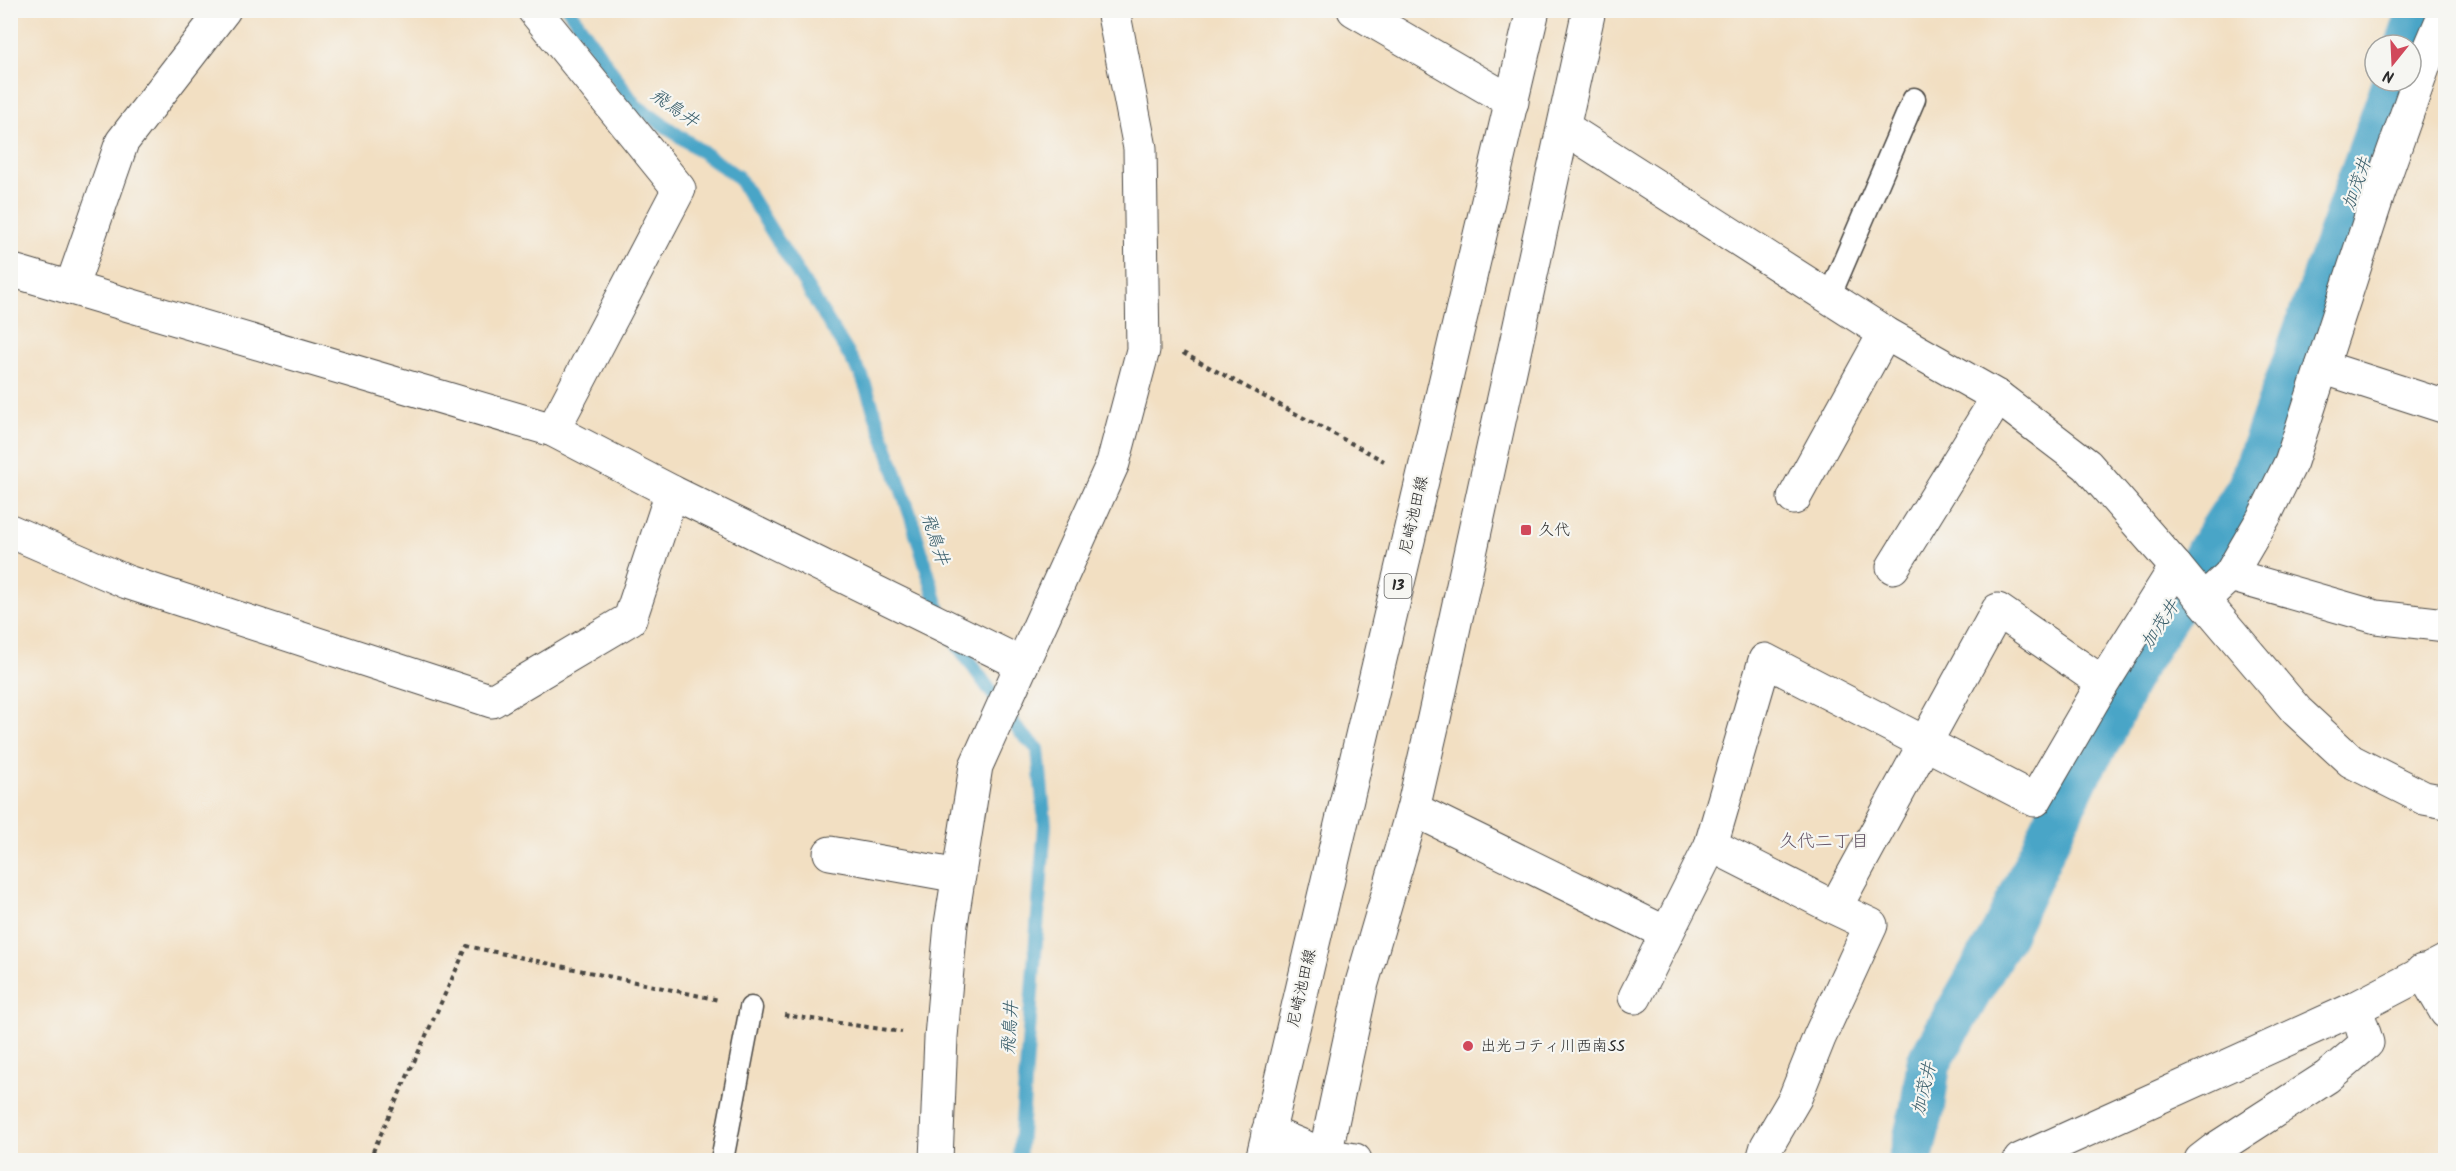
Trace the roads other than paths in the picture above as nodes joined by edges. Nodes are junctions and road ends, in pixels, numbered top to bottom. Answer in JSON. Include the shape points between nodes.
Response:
{"nodes":[{"id":1,"x":224,"y":10,"type":"edge"},
{"id":2,"x":534,"y":10,"type":"edge"},
{"id":3,"x":1113,"y":10,"type":"edge"},
{"id":4,"x":1354,"y":10,"type":"edge"},
{"id":5,"x":1533,"y":10,"type":"edge"},
{"id":6,"x":1589,"y":10,"type":"edge"},
{"id":7,"x":2445,"y":11,"type":"edge"},
{"id":8,"x":1914,"y":99,"type":"dead end"},
{"id":9,"x":1512,"y":102,"type":"junction"},
{"id":10,"x":1565,"y":128,"type":"junction"},
{"id":11,"x":10,"y":270,"type":"edge"},
{"id":12,"x":71,"y":288,"type":"junction"},
{"id":13,"x":1829,"y":297,"type":"junction"},
{"id":14,"x":1885,"y":333,"type":"junction"},
{"id":15,"x":2322,"y":368,"type":"junction"},
{"id":16,"x":1998,"y":397,"type":"junction"},
{"id":17,"x":2445,"y":408,"type":"edge"},
{"id":18,"x":553,"y":430,"type":"junction"},
{"id":19,"x":672,"y":492,"type":"junction"},
{"id":20,"x":1794,"y":498,"type":"dead end"},
{"id":21,"x":10,"y":531,"type":"edge"},
{"id":22,"x":1893,"y":567,"type":"dead end"},
{"id":23,"x":2176,"y":567,"type":"junction"},
{"id":24,"x":2230,"y":575,"type":"junction"},
{"id":25,"x":2203,"y":600,"type":"junction"},
{"id":26,"x":2445,"y":625,"type":"edge"},
{"id":27,"x":1022,"y":664,"type":"junction"},
{"id":28,"x":2103,"y":683,"type":"junction"},
{"id":29,"x":1925,"y":743,"type":"junction"},
{"id":30,"x":2445,"y":802,"type":"edge"},
{"id":31,"x":1413,"y":809,"type":"junction"},
{"id":32,"x":1711,"y":845,"type":"junction"},
{"id":33,"x":830,"y":853,"type":"dead end"},
{"id":34,"x":959,"y":876,"type":"junction"},
{"id":35,"x":1835,"y":908,"type":"junction"},
{"id":36,"x":1666,"y":933,"type":"junction"},
{"id":37,"x":2434,"y":966,"type":"edge"},
{"id":38,"x":1635,"y":997,"type":"dead end"},
{"id":39,"x":751,"y":1008,"type":"road end"},
{"id":40,"x":2356,"y":1008,"type":"junction"},
{"id":41,"x":2445,"y":1012,"type":"edge"},
{"id":42,"x":1265,"y":1146,"type":"edge"},
{"id":43,"x":1334,"y":1159,"type":"edge"},
{"id":44,"x":722,"y":1161,"type":"edge"},
{"id":45,"x":936,"y":1161,"type":"edge"},
{"id":46,"x":1763,"y":1161,"type":"edge"},
{"id":47,"x":2020,"y":1161,"type":"edge"},
{"id":48,"x":2201,"y":1161,"type":"edge"}],
"edges":[{"from":1,"to":12,"type":"street","via":[[122,142]]},
{"from":2,"to":18,"type":"street","via":[[679,189]]},
{"from":3,"to":27,"type":"street","via":[[1140,148],[1143,350],[1113,463]]},
{"from":4,"to":9,"type":"street"},
{"from":5,"to":9,"type":"street","name":"尼崎池田線","number":"13"},
{"from":6,"to":10,"type":"street"},
{"from":7,"to":15,"type":"street","via":[[2377,198]]},
{"from":8,"to":13,"type":"lane"},
{"from":9,"to":42,"type":"street","name":"尼崎池田線","number":"13"},
{"from":10,"to":13,"type":"street"},
{"from":10,"to":31,"type":"street"},
{"from":11,"to":12,"type":"street"},
{"from":12,"to":18,"type":"street"},
{"from":13,"to":14,"type":"street"},
{"from":14,"to":16,"type":"street"},
{"from":14,"to":20,"type":"street"},
{"from":15,"to":17,"type":"street"},
{"from":15,"to":24,"type":"street","via":[[2291,462]]},
{"from":16,"to":22,"type":"street"},
{"from":16,"to":23,"type":"street","via":[[2087,465]]},
{"from":18,"to":19,"type":"street"},
{"from":19,"to":21,"type":"street","via":[[630,619],[492,701],[127,582]]},
{"from":19,"to":27,"type":"street"},
{"from":23,"to":25,"type":"street"},
{"from":23,"to":28,"type":"street"},
{"from":24,"to":25,"type":"street"},
{"from":24,"to":26,"type":"street","via":[[2376,617]]},
{"from":25,"to":30,"type":"street","via":[[2297,711],[2351,761],[2424,798]]},
{"from":27,"to":34,"type":"street","via":[[976,766]]},
{"from":28,"to":29,"type":"street","via":[[2035,800]]},
{"from":28,"to":29,"type":"street","via":[[1998,610]]},
{"from":29,"to":32,"type":"street","via":[[1765,660]]},
{"from":29,"to":35,"type":"street"},
{"from":31,"to":36,"type":"street"},
{"from":31,"to":43,"type":"street","via":[[1362,983]]},
{"from":32,"to":35,"type":"street"},
{"from":32,"to":36,"type":"street"},
{"from":33,"to":34,"type":"street"},
{"from":34,"to":45,"type":"street","via":[[941,1036]]},
{"from":35,"to":46,"type":"street","via":[[1871,926]]},
{"from":36,"to":38,"type":"street"},
{"from":37,"to":40,"type":"street"},
{"from":37,"to":41,"type":"street"},
{"from":39,"to":44,"type":"lane"},
{"from":40,"to":47,"type":"street"},
{"from":40,"to":48,"type":"street","via":[[2367,1043],[2327,1077]]},
{"from":42,"to":43,"type":"street"}]}
